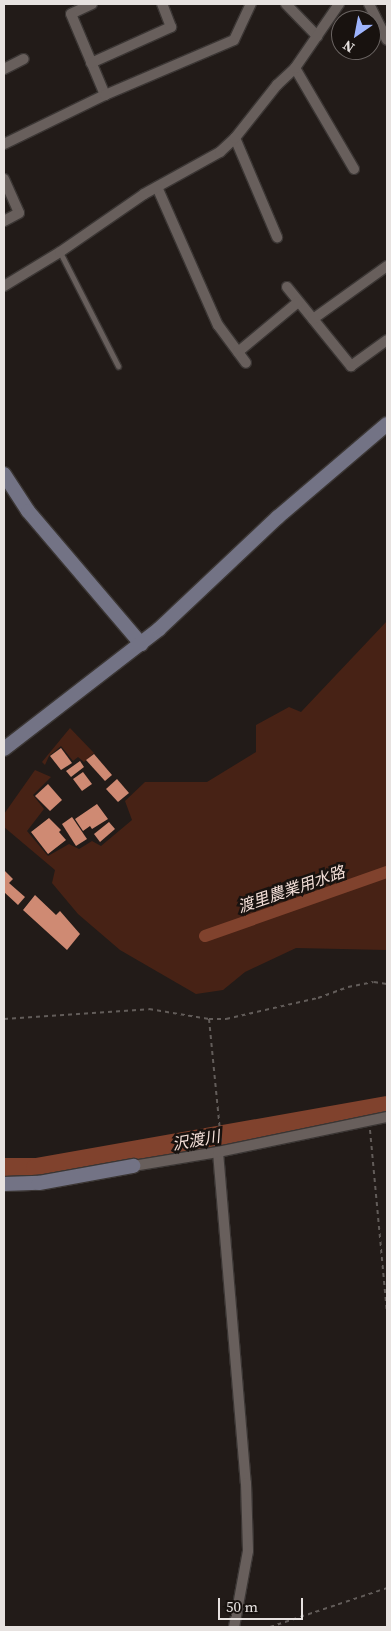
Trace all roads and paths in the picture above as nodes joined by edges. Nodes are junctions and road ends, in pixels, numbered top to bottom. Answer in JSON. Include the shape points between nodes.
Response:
{"nodes":[{"id":1,"x":92,"y":4,"type":"edge"},
{"id":2,"x":162,"y":4,"type":"edge"},
{"id":3,"x":251,"y":4,"type":"edge"},
{"id":4,"x":286,"y":4,"type":"edge"},
{"id":5,"x":339,"y":4,"type":"edge"},
{"id":6,"x":369,"y":4,"type":"edge"},
{"id":7,"x":317,"y":36,"type":"junction"},
{"id":8,"x":387,"y":40,"type":"edge"},
{"id":9,"x":24,"y":59,"type":"dead end"},
{"id":10,"x":91,"y":64,"type":"junction"},
{"id":11,"x":295,"y":68,"type":"junction"},
{"id":12,"x":4,"y":69,"type":"edge"},
{"id":13,"x":105,"y":95,"type":"junction"},
{"id":14,"x":235,"y":138,"type":"junction"},
{"id":15,"x":4,"y":144,"type":"edge"},
{"id":16,"x":354,"y":169,"type":"dead end"},
{"id":17,"x":4,"y":179,"type":"edge"},
{"id":18,"x":156,"y":187,"type":"junction"},
{"id":19,"x":4,"y":221,"type":"edge"},
{"id":20,"x":277,"y":237,"type":"dead end"},
{"id":21,"x":60,"y":252,"type":"junction"},
{"id":22,"x":387,"y":266,"type":"edge"},
{"id":23,"x":4,"y":286,"type":"edge"},
{"id":24,"x":286,"y":287,"type":"dead end"},
{"id":25,"x":298,"y":302,"type":"junction"},
{"id":26,"x":313,"y":319,"type":"junction"},
{"id":27,"x":387,"y":340,"type":"edge"},
{"id":28,"x":238,"y":352,"type":"junction"},
{"id":29,"x":246,"y":362,"type":"dead end"},
{"id":30,"x":118,"y":366,"type":"dead end"},
{"id":31,"x":387,"y":424,"type":"edge"},
{"id":32,"x":4,"y":474,"type":"edge"},
{"id":33,"x":141,"y":644,"type":"junction"},
{"id":34,"x":4,"y":749,"type":"edge"},
{"id":35,"x":387,"y":984,"type":"edge"},
{"id":36,"x":210,"y":1019,"type":"junction"},
{"id":37,"x":4,"y":1020,"type":"edge"},
{"id":38,"x":387,"y":1117,"type":"edge"},
{"id":39,"x":369,"y":1120,"type":"junction"},
{"id":40,"x":221,"y":1139,"type":"dead end"},
{"id":41,"x":218,"y":1152,"type":"junction"},
{"id":42,"x":133,"y":1166,"type":"joint"},
{"id":43,"x":4,"y":1184,"type":"edge"},
{"id":44,"x":387,"y":1313,"type":"edge"},
{"id":45,"x":387,"y":1588,"type":"edge"},
{"id":46,"x":234,"y":1627,"type":"edge"},
{"id":47,"x":270,"y":1627,"type":"edge"}],
"edges":[{"from":1,"to":10,"type":"street","via":[[71,14]]},
{"from":2,"to":10,"type":"street","via":[[171,27]]},
{"from":3,"to":13,"type":"street","via":[[234,40]]},
{"from":4,"to":7,"type":"street"},
{"from":5,"to":7,"type":"street"},
{"from":6,"to":8,"type":"street"},
{"from":7,"to":11,"type":"street"},
{"from":9,"to":12,"type":"street"},
{"from":10,"to":13,"type":"street"},
{"from":11,"to":14,"type":"street","via":[[277,85]]},
{"from":11,"to":16,"type":"street"},
{"from":13,"to":15,"type":"street"},
{"from":14,"to":18,"type":"street","via":[[220,152]]},
{"from":14,"to":20,"type":"street"},
{"from":17,"to":19,"type":"street","via":[[19,213]]},
{"from":18,"to":21,"type":"street"},
{"from":18,"to":28,"type":"street","via":[[218,325]]},
{"from":21,"to":23,"type":"street"},
{"from":21,"to":30,"type":"lane"},
{"from":22,"to":26,"type":"street"},
{"from":24,"to":25,"type":"street"},
{"from":25,"to":26,"type":"street"},
{"from":25,"to":28,"type":"street"},
{"from":26,"to":27,"type":"street","via":[[351,366]]},
{"from":28,"to":29,"type":"street"},
{"from":31,"to":33,"type":"street","via":[[278,517]]},
{"from":32,"to":33,"type":"street","via":[[28,511]]},
{"from":33,"to":34,"type":"street"},
{"from":35,"to":36,"type":"path","via":[[374,982],[348,987],[271,1010]]},
{"from":36,"to":37,"type":"path","via":[[149,1009]]},
{"from":36,"to":40,"type":"path"},
{"from":38,"to":39,"type":"street"},
{"from":39,"to":41,"type":"street"},
{"from":39,"to":44,"type":"path"},
{"from":41,"to":42,"type":"street"},
{"from":41,"to":46,"type":"street","via":[[246,1482],[248,1551]]},
{"from":42,"to":43,"type":"street","via":[[39,1183]]},
{"from":45,"to":47,"type":"path"}]}
